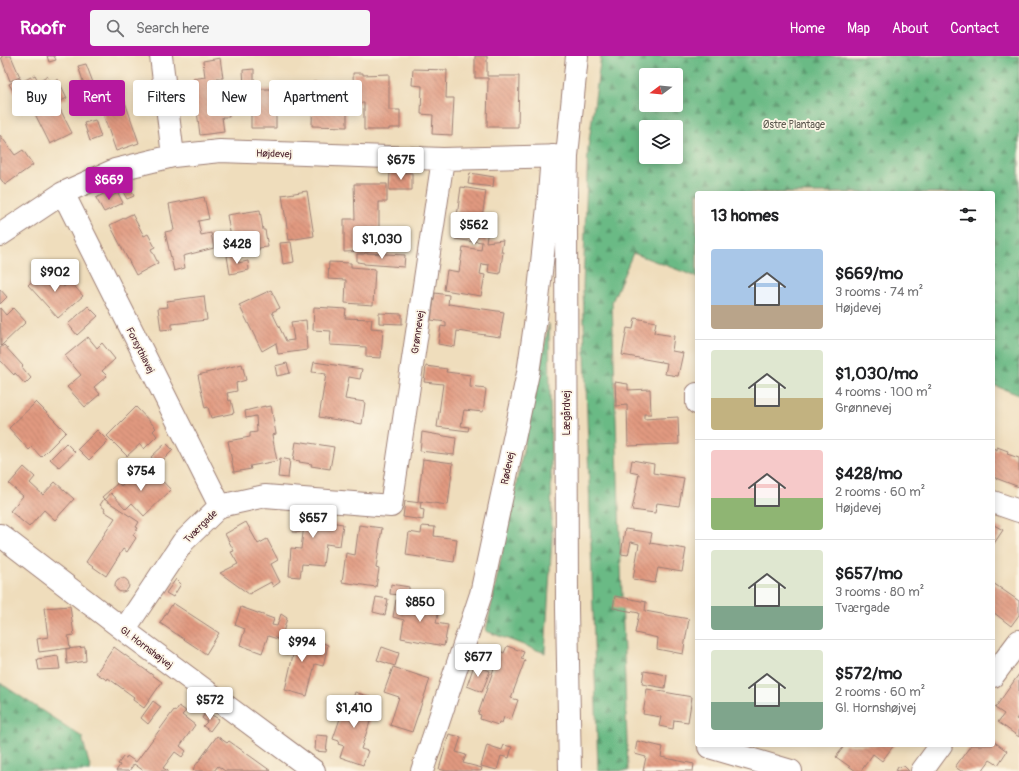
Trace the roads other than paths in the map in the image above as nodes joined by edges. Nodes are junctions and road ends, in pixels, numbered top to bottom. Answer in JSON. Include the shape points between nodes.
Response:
{"nodes":[{"id":1,"x":161,"y":56,"type":"edge"},
{"id":2,"x":577,"y":56,"type":"edge"},
{"id":3,"x":173,"y":156,"type":"junction"},
{"id":4,"x":559,"y":156,"type":"junction"},
{"id":5,"x":443,"y":159,"type":"junction"},
{"id":6,"x":63,"y":193,"type":"junction"},
{"id":7,"x":0,"y":235,"type":"edge"},
{"id":8,"x":995,"y":503,"type":"edge"},
{"id":9,"x":220,"y":506,"type":"junction"},
{"id":10,"x":391,"y":506,"type":"joint"},
{"id":11,"x":1019,"y":511,"type":"edge"},
{"id":12,"x":0,"y":534,"type":"edge"},
{"id":13,"x":124,"y":630,"type":"junction"},
{"id":14,"x":1019,"y":641,"type":"edge"},
{"id":15,"x":995,"y":673,"type":"edge"},
{"id":16,"x":712,"y":747,"type":"edge"},
{"id":17,"x":940,"y":747,"type":"edge"},
{"id":18,"x":314,"y":771,"type":"edge"},
{"id":19,"x":422,"y":771,"type":"edge"},
{"id":20,"x":570,"y":771,"type":"edge"},
{"id":21,"x":791,"y":771,"type":"edge"},
{"id":22,"x":922,"y":771,"type":"edge"}],
"edges":[{"from":1,"to":3,"type":"street"},
{"from":2,"to":4,"type":"street","name":"Lægårdvej"},
{"from":3,"to":5,"type":"street","name":"Højdevej","via":[[220,152]]},
{"from":3,"to":6,"type":"street","name":"Højdevej","via":[[115,170]]},
{"from":4,"to":5,"type":"street","name":"Højdevej"},
{"from":4,"to":19,"type":"street","name":"Rødevej","via":[[548,207],[528,373],[481,594]]},
{"from":4,"to":20,"type":"street","name":"Lægårdvej","via":[[566,204],[566,609]]},
{"from":5,"to":10,"type":"street","name":"Grønnevej"},
{"from":6,"to":7,"type":"street","name":"Højdevej"},
{"from":6,"to":9,"type":"street","name":"Forsythiavej"},
{"from":8,"to":11,"type":"street"},
{"from":9,"to":10,"type":"street","name":"Tværgade","via":[[265,496]]},
{"from":9,"to":13,"type":"street","name":"Tværgade","via":[[184,542]]},
{"from":12,"to":13,"type":"street","name":"Gl. Hornshøjvej"},
{"from":13,"to":18,"type":"street","name":"Gl. Hornshøjvej"},
{"from":14,"to":15,"type":"street"},
{"from":16,"to":21,"type":"street"},
{"from":17,"to":22,"type":"street"}]}
